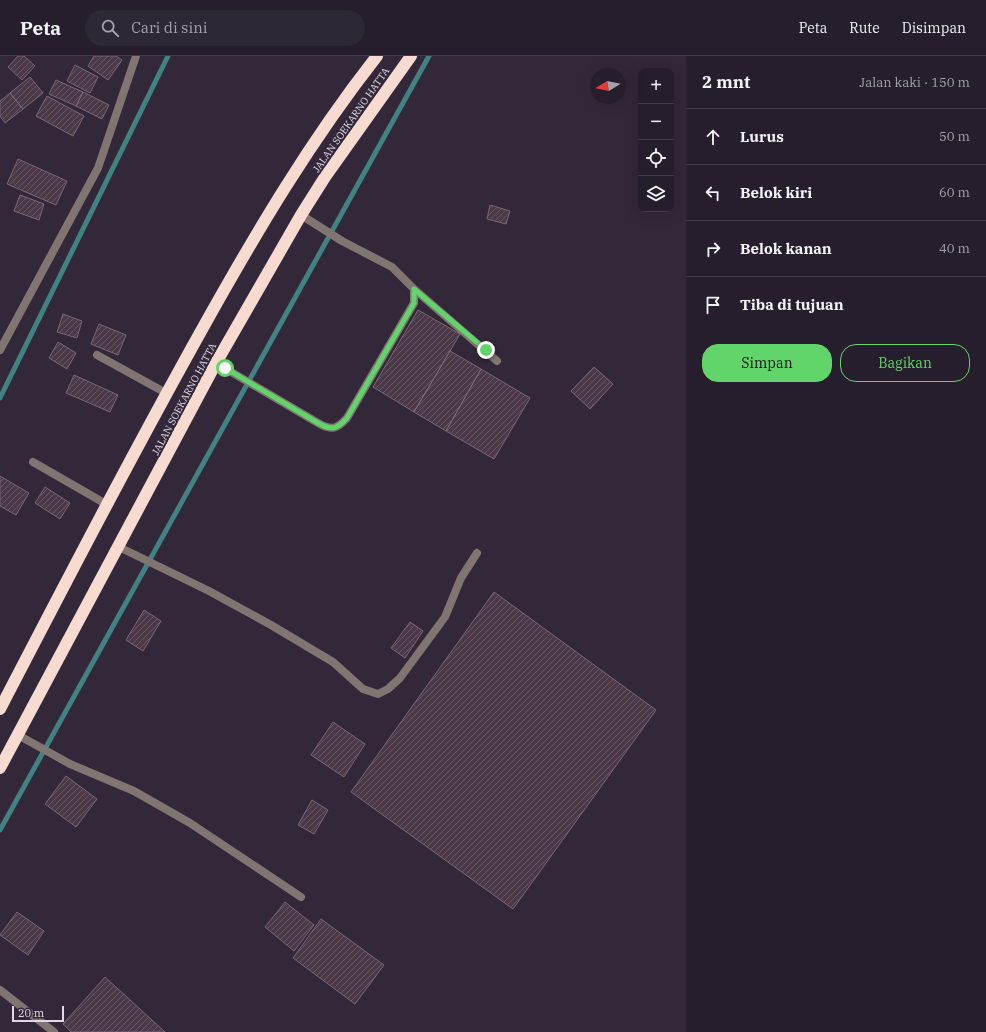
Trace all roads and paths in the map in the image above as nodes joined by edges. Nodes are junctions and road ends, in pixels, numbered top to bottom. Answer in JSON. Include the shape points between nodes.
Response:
{"nodes":[{"id":1,"x":136,"y":56,"type":"edge"},
{"id":2,"x":377,"y":56,"type":"edge"},
{"id":3,"x":411,"y":56,"type":"edge"},
{"id":4,"x":301,"y":215,"type":"junction"},
{"id":5,"x":414,"y":289,"type":"junction"},
{"id":6,"x":0,"y":350,"type":"edge"},
{"id":7,"x":97,"y":355,"type":"dead end"},
{"id":8,"x":497,"y":361,"type":"dead end"},
{"id":9,"x":216,"y":363,"type":"junction"},
{"id":10,"x":166,"y":394,"type":"junction"},
{"id":11,"x":33,"y":462,"type":"dead end"},
{"id":12,"x":106,"y":504,"type":"junction"},
{"id":13,"x":119,"y":547,"type":"junction"},
{"id":14,"x":477,"y":553,"type":"dead end"},
{"id":15,"x":0,"y":709,"type":"edge"},
{"id":16,"x":18,"y":735,"type":"junction"},
{"id":17,"x":0,"y":768,"type":"edge"},
{"id":18,"x":301,"y":897,"type":"dead end"},
{"id":19,"x":0,"y":990,"type":"edge"},
{"id":20,"x":54,"y":1032,"type":"edge"}],
"edges":[{"from":1,"to":6,"type":"street","via":[[98,168]]},
{"from":2,"to":10,"type":"highway","name":"JALAN SOEKARNO HATTA","via":[[311,145],[247,250]]},
{"from":3,"to":4,"type":"highway","name":"JALAN SOEKARNO HATTA"},
{"from":4,"to":5,"type":"street","via":[[342,241],[392,267]]},
{"from":4,"to":9,"type":"highway","name":"JALAN SOEKARNO HATTA"},
{"from":5,"to":8,"type":"street"},
{"from":5,"to":9,"type":"street","via":[[414,303],[347,418],[339,427],[328,428]]},
{"from":7,"to":10,"type":"street"},
{"from":9,"to":13,"type":"highway","name":"JALAN SOEKARNO HATTA"},
{"from":10,"to":12,"type":"highway","name":"JALAN SOEKARNO HATTA"},
{"from":11,"to":12,"type":"street"},
{"from":12,"to":15,"type":"highway","name":"JALAN SOEKARNO HATTA"},
{"from":13,"to":14,"type":"street","via":[[271,625],[333,662],[364,689],[378,694],[400,678],[445,617],[461,578]]},
{"from":13,"to":16,"type":"highway","name":"JALAN SOEKARNO HATTA"},
{"from":16,"to":17,"type":"highway","name":"JALAN SOEKARNO HATTA"},
{"from":16,"to":18,"type":"street","via":[[70,764],[134,791],[190,823]]},
{"from":19,"to":20,"type":"street"}]}
